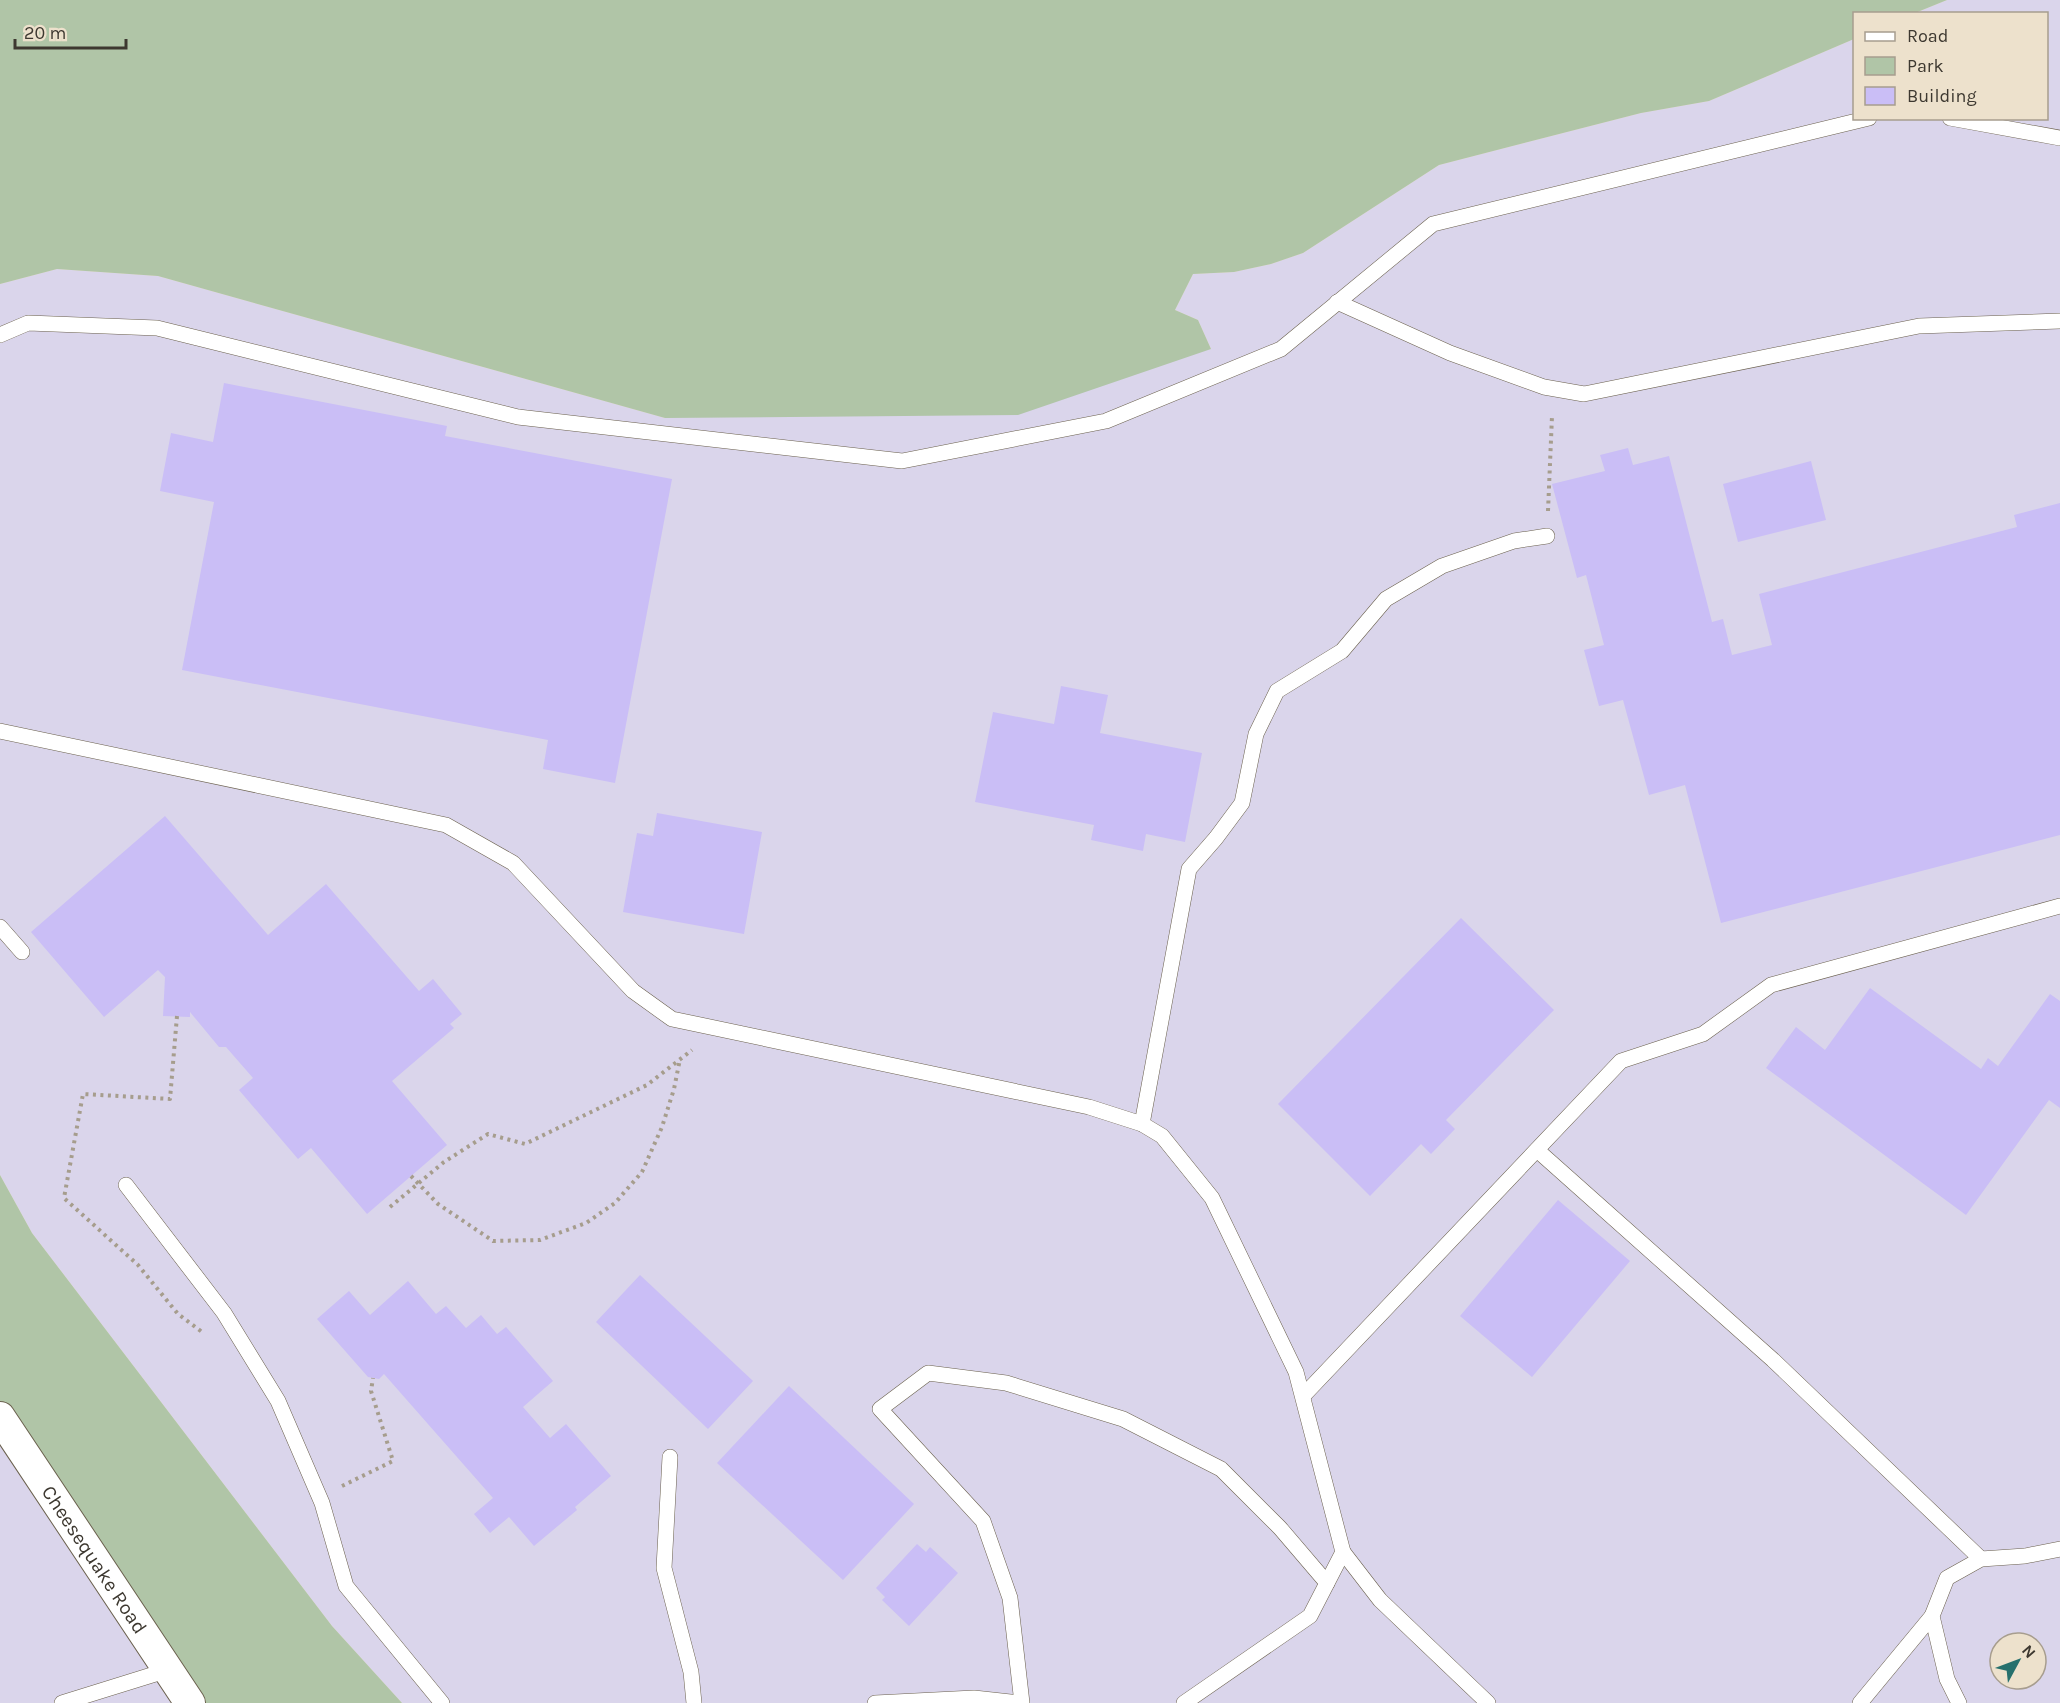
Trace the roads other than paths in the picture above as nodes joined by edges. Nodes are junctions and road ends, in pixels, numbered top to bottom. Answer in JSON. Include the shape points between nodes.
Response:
{"nodes":[{"id":1,"x":1861,"y":120,"type":"edge"},
{"id":2,"x":1961,"y":120,"type":"edge"},
{"id":3,"x":2060,"y":138,"type":"edge"},
{"id":4,"x":1337,"y":302,"type":"junction"},
{"id":5,"x":2060,"y":321,"type":"edge"},
{"id":6,"x":0,"y":335,"type":"edge"},
{"id":7,"x":1547,"y":536,"type":"road end"},
{"id":8,"x":0,"y":731,"type":"edge"},
{"id":9,"x":2060,"y":906,"type":"edge"},
{"id":10,"x":0,"y":927,"type":"edge"},
{"id":11,"x":22,"y":952,"type":"dead end"},
{"id":12,"x":1142,"y":1124,"type":"junction"},
{"id":13,"x":1537,"y":1150,"type":"junction"},
{"id":14,"x":126,"y":1185,"type":"dead end"},
{"id":15,"x":1303,"y":1396,"type":"junction"},
{"id":16,"x":0,"y":1417,"type":"edge"},
{"id":17,"x":670,"y":1457,"type":"dead end"},
{"id":18,"x":2060,"y":1550,"type":"edge"},
{"id":19,"x":1343,"y":1552,"type":"junction"},
{"id":20,"x":1981,"y":1559,"type":"junction"},
{"id":21,"x":1327,"y":1583,"type":"junction"},
{"id":22,"x":1932,"y":1616,"type":"junction"},
{"id":23,"x":168,"y":1670,"type":"junction"},
{"id":24,"x":62,"y":1703,"type":"edge"},
{"id":25,"x":190,"y":1703,"type":"edge"},
{"id":26,"x":442,"y":1703,"type":"edge"},
{"id":27,"x":694,"y":1703,"type":"edge"},
{"id":28,"x":875,"y":1703,"type":"edge"},
{"id":29,"x":1020,"y":1703,"type":"edge"},
{"id":30,"x":1184,"y":1703,"type":"edge"},
{"id":31,"x":1488,"y":1703,"type":"edge"},
{"id":32,"x":1860,"y":1703,"type":"edge"},
{"id":33,"x":1959,"y":1703,"type":"edge"}],
"edges":[{"from":1,"to":4,"type":"lane","via":[[1433,225]]},
{"from":2,"to":3,"type":"lane"},
{"from":4,"to":5,"type":"lane","via":[[1450,353],[1544,387],[1584,394],[1919,326]]},
{"from":4,"to":6,"type":"lane","via":[[1281,349],[1106,421],[902,461],[518,417],[157,328],[28,322]]},
{"from":7,"to":12,"type":"lane","via":[[1514,541],[1442,566],[1386,599],[1342,651],[1277,691],[1256,734],[1242,803],[1189,870]]},
{"from":8,"to":12,"type":"lane","via":[[446,825],[513,863],[633,991],[672,1019],[1089,1107]]},
{"from":9,"to":13,"type":"lane","via":[[1771,985],[1703,1034],[1621,1061]]},
{"from":10,"to":11,"type":"lane"},
{"from":12,"to":15,"type":"lane","via":[[1162,1136],[1212,1198],[1296,1372]]},
{"from":13,"to":15,"type":"lane"},
{"from":13,"to":20,"type":"lane","via":[[1773,1360]]},
{"from":14,"to":26,"type":"lane","via":[[224,1313],[278,1401],[322,1503],[346,1586]]},
{"from":15,"to":19,"type":"lane"},
{"from":16,"to":23,"type":"street","name":"Cheesequake Road"},
{"from":17,"to":27,"type":"lane","via":[[664,1568],[691,1672]]},
{"from":18,"to":20,"type":"lane"},
{"from":19,"to":21,"type":"lane"},
{"from":19,"to":31,"type":"lane","via":[[1380,1600]]},
{"from":20,"to":22,"type":"lane","via":[[1947,1578]]},
{"from":21,"to":29,"type":"lane","via":[[1280,1528],[1221,1469],[1123,1419],[1006,1383],[928,1373],[880,1408],[983,1521],[1010,1598]]},
{"from":21,"to":30,"type":"lane","via":[[1310,1616]]},
{"from":22,"to":32,"type":"lane"},
{"from":22,"to":33,"type":"lane","via":[[1947,1679]]},
{"from":23,"to":24,"type":"lane"},
{"from":23,"to":25,"type":"street","name":"Cheesequake Road"},
{"from":28,"to":29,"type":"lane","via":[[974,1698]]}]}
